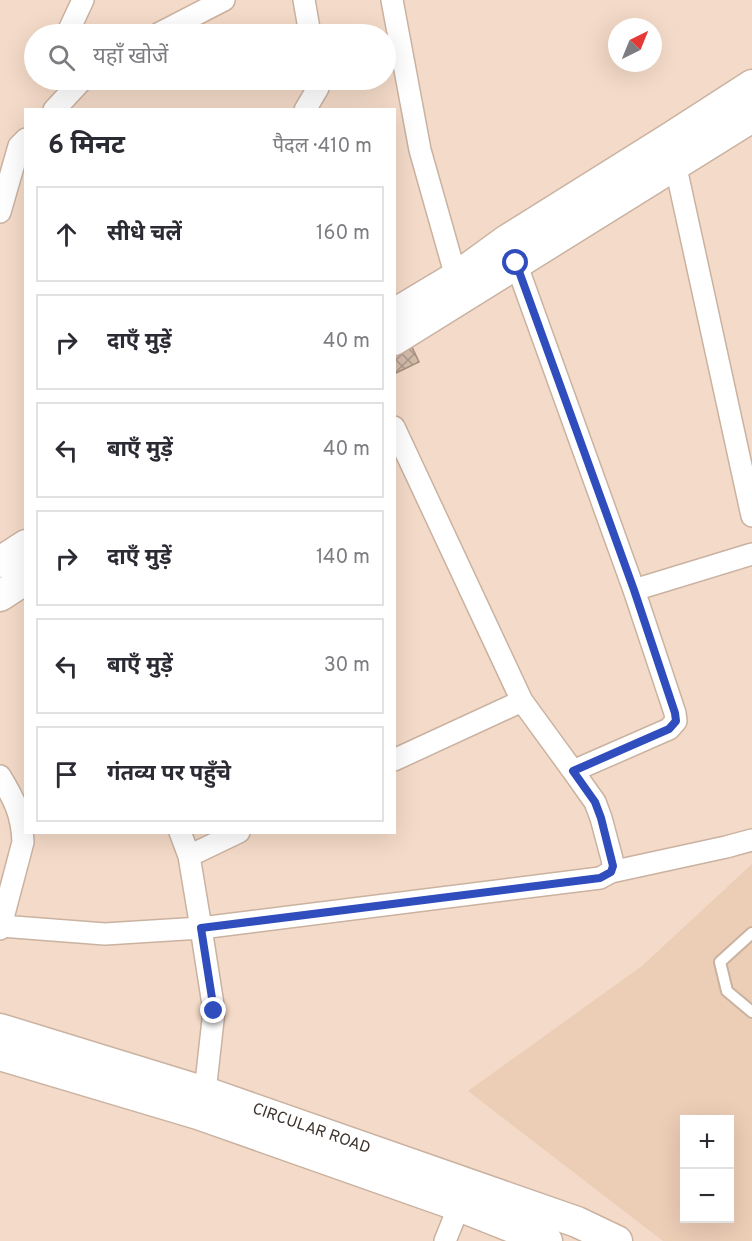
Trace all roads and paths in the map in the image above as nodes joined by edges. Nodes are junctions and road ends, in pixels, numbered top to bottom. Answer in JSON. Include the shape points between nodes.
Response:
{"nodes":[{"id":1,"x":83,"y":0,"type":"edge"},
{"id":2,"x":224,"y":0,"type":"edge"},
{"id":3,"x":304,"y":0,"type":"edge"},
{"id":4,"x":392,"y":0,"type":"edge"},
{"id":5,"x":72,"y":24,"type":"edge"},
{"id":6,"x":177,"y":24,"type":"edge"},
{"id":7,"x":308,"y":24,"type":"edge"},
{"id":8,"x":752,"y":85,"type":"edge"},
{"id":9,"x":73,"y":90,"type":"edge"},
{"id":10,"x":317,"y":90,"type":"edge"},
{"id":11,"x":56,"y":108,"type":"edge"},
{"id":12,"x":306,"y":108,"type":"edge"},
{"id":13,"x":752,"y":117,"type":"edge"},
{"id":14,"x":24,"y":141,"type":"edge"},
{"id":15,"x":673,"y":152,"type":"junction"},
{"id":16,"x":0,"y":212,"type":"edge"},
{"id":17,"x":512,"y":252,"type":"junction"},
{"id":18,"x":456,"y":277,"type":"junction"},
{"id":19,"x":396,"y":313,"type":"edge"},
{"id":20,"x":396,"y":339,"type":"edge"},
{"id":21,"x":396,"y":432,"type":"edge"},
{"id":22,"x":752,"y":516,"type":"edge"},
{"id":23,"x":24,"y":546,"type":"edge"},
{"id":24,"x":752,"y":554,"type":"edge"},
{"id":25,"x":0,"y":562,"type":"edge"},
{"id":26,"x":24,"y":580,"type":"edge"},
{"id":27,"x":634,"y":590,"type":"junction"},
{"id":28,"x":0,"y":596,"type":"edge"},
{"id":29,"x":522,"y":701,"type":"junction"},
{"id":30,"x":396,"y":759,"type":"edge"},
{"id":31,"x":573,"y":771,"type":"junction"},
{"id":32,"x":0,"y":776,"type":"edge"},
{"id":33,"x":181,"y":834,"type":"edge"},
{"id":34,"x":235,"y":834,"type":"edge"},
{"id":35,"x":752,"y":840,"type":"edge"},
{"id":36,"x":189,"y":856,"type":"junction"},
{"id":37,"x":611,"y":872,"type":"junction"},
{"id":38,"x":0,"y":928,"type":"edge"},
{"id":39,"x":201,"y":928,"type":"junction"},
{"id":40,"x":752,"y":933,"type":"edge"},
{"id":41,"x":752,"y":1012,"type":"edge"},
{"id":42,"x":1,"y":1039,"type":"edge"},
{"id":43,"x":205,"y":1092,"type":"junction"},
{"id":44,"x":459,"y":1206,"type":"junction"},
{"id":45,"x":445,"y":1241,"type":"edge"},
{"id":46,"x":547,"y":1241,"type":"edge"},
{"id":47,"x":617,"y":1241,"type":"edge"}],
"edges":[{"from":1,"to":5,"type":"street"},
{"from":2,"to":6,"type":"street"},
{"from":3,"to":7,"type":"street"},
{"from":4,"to":18,"type":"street","via":[[420,150]]},
{"from":8,"to":15,"type":"street"},
{"from":9,"to":11,"type":"street"},
{"from":10,"to":12,"type":"street"},
{"from":13,"to":15,"type":"street"},
{"from":14,"to":16,"type":"street","via":[[19,146]]},
{"from":15,"to":17,"type":"street"},
{"from":15,"to":22,"type":"street"},
{"from":17,"to":18,"type":"street"},
{"from":17,"to":20,"type":"street"},
{"from":17,"to":27,"type":"street"},
{"from":18,"to":19,"type":"street"},
{"from":21,"to":29,"type":"street"},
{"from":23,"to":25,"type":"street"},
{"from":24,"to":27,"type":"street"},
{"from":26,"to":28,"type":"street"},
{"from":27,"to":31,"type":"street","via":[[676,721],[669,729]]},
{"from":29,"to":30,"type":"street"},
{"from":29,"to":31,"type":"street"},
{"from":31,"to":37,"type":"street","via":[[595,802],[612,859]]},
{"from":32,"to":38,"type":"street","via":[[20,813],[23,842]]},
{"from":33,"to":36,"type":"street"},
{"from":34,"to":36,"type":"street"},
{"from":35,"to":37,"type":"street"},
{"from":36,"to":39,"type":"street"},
{"from":37,"to":39,"type":"street","via":[[600,878]]},
{"from":38,"to":39,"type":"street","via":[[105,934]]},
{"from":39,"to":43,"type":"street","via":[[214,1011]]},
{"from":40,"to":41,"type":"lane","via":[[720,962],[728,991]]},
{"from":42,"to":43,"type":"street","name":"CIRCULAR ROAD"},
{"from":42,"to":44,"type":"street","name":"CIRCULAR ROAD"},
{"from":43,"to":47,"type":"street","name":"CIRCULAR ROAD","via":[[577,1222]]},
{"from":44,"to":45,"type":"street"},
{"from":44,"to":46,"type":"street","name":"CIRCULAR ROAD"}]}
